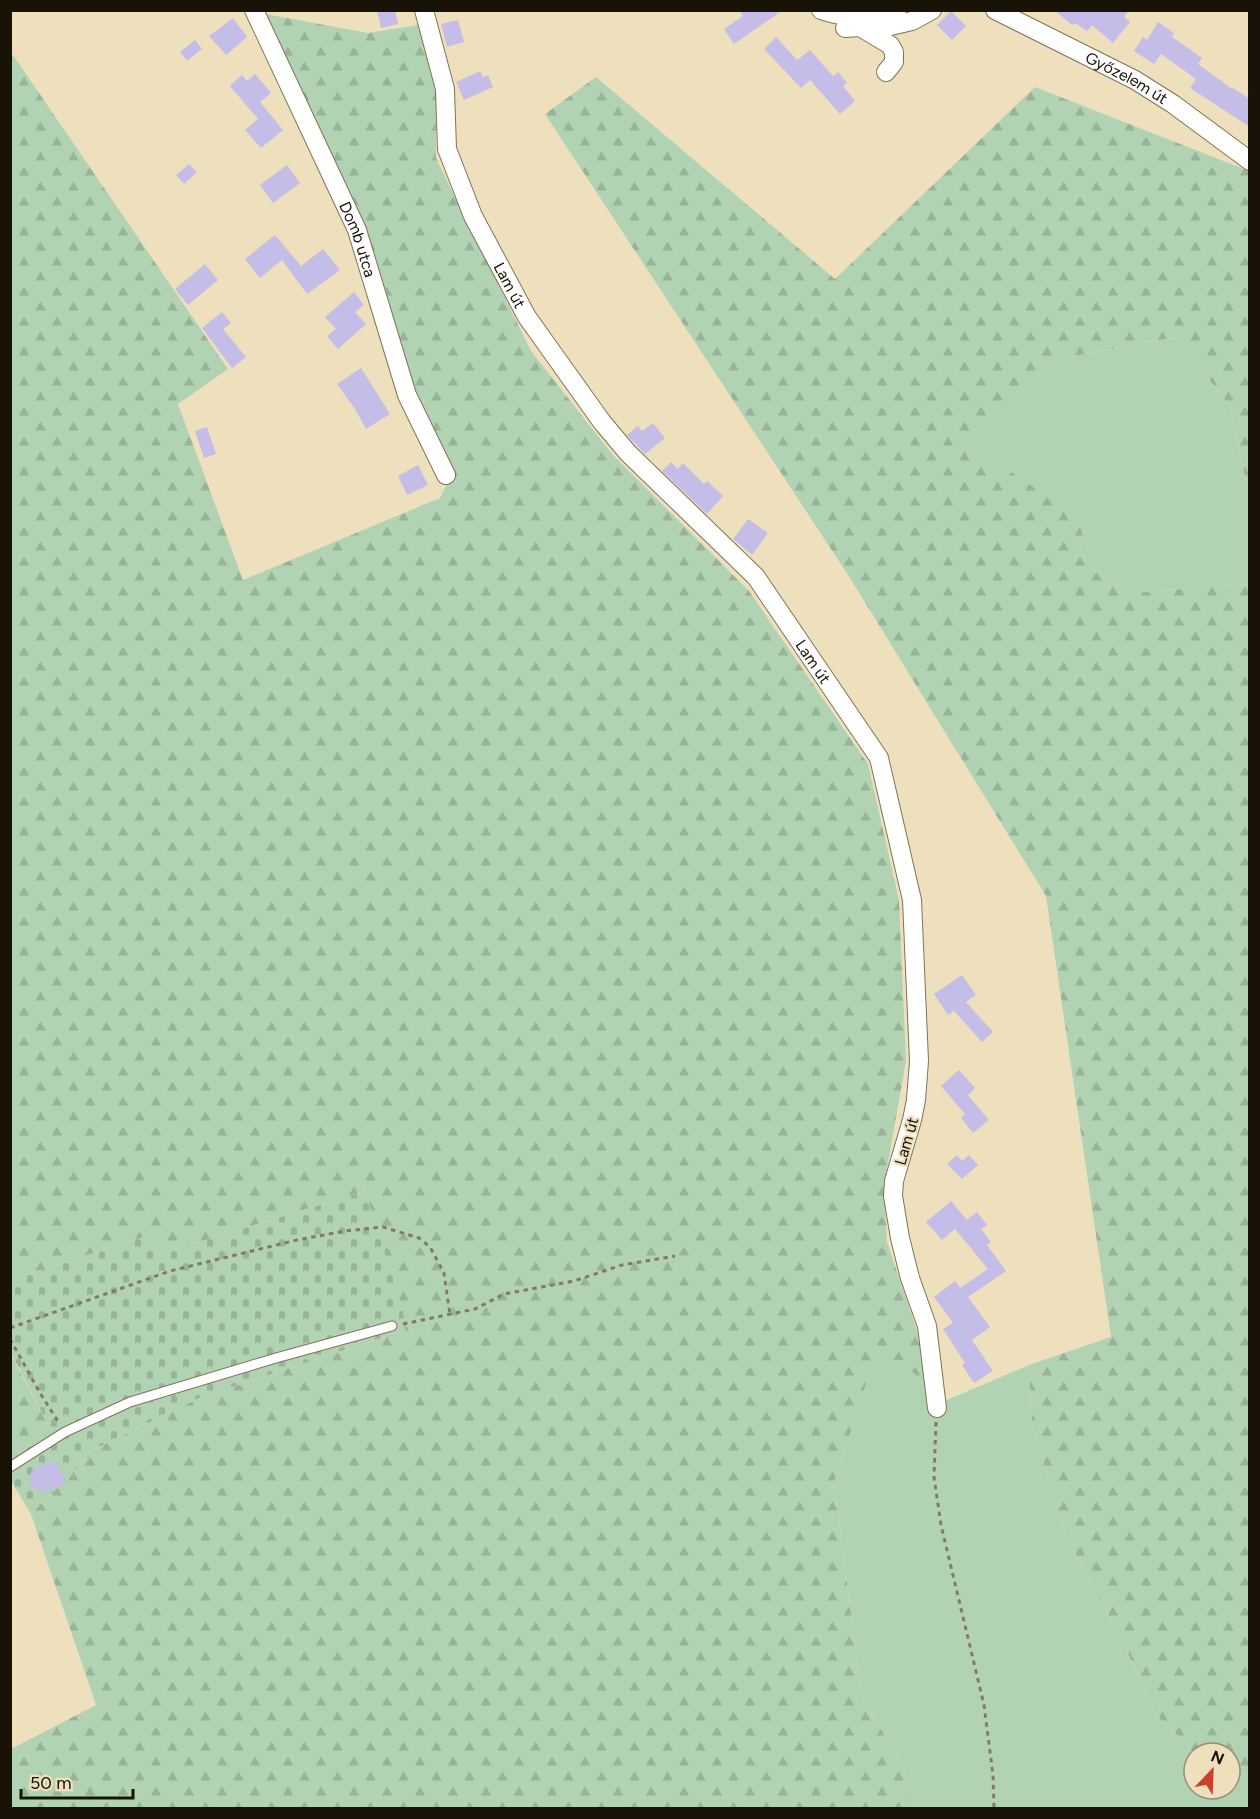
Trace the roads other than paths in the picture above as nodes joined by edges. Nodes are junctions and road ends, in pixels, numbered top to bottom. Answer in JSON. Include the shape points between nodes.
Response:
{"nodes":[{"id":1,"x":254,"y":10,"type":"edge"},
{"id":2,"x":424,"y":10,"type":"edge"},
{"id":3,"x":821,"y":10,"type":"edge"},
{"id":4,"x":897,"y":10,"type":"edge"},
{"id":5,"x":932,"y":10,"type":"edge"},
{"id":6,"x":995,"y":10,"type":"edge"},
{"id":7,"x":845,"y":28,"type":"dead end"},
{"id":8,"x":869,"y":32,"type":"junction"},
{"id":9,"x":886,"y":72,"type":"dead end"},
{"id":10,"x":1250,"y":161,"type":"edge"},
{"id":11,"x":446,"y":475,"type":"dead end"},
{"id":12,"x":392,"y":1326,"type":"road end"},
{"id":13,"x":937,"y":1408,"type":"road end"},
{"id":14,"x":10,"y":1467,"type":"edge"}],
"edges":[{"from":1,"to":11,"type":"street","name":"Domb utca","via":[[357,230],[407,395]]},
{"from":2,"to":13,"type":"street","name":"Lam út","via":[[446,89],[447,149],[473,216],[527,317],[628,453],[756,577],[879,758],[912,900],[919,1061],[916,1100],[893,1196],[910,1278],[927,1326]]},
{"from":3,"to":4,"type":"street","via":[[839,17],[861,18]]},
{"from":5,"to":8,"type":"street","via":[[912,21]]},
{"from":6,"to":10,"type":"street","name":"Győzelem út","via":[[1135,81]]},
{"from":7,"to":8,"type":"street","via":[[860,27]]},
{"from":8,"to":9,"type":"street","via":[[894,52],[894,62]]},
{"from":12,"to":14,"type":"lane","via":[[130,1402],[65,1432]]}]}
